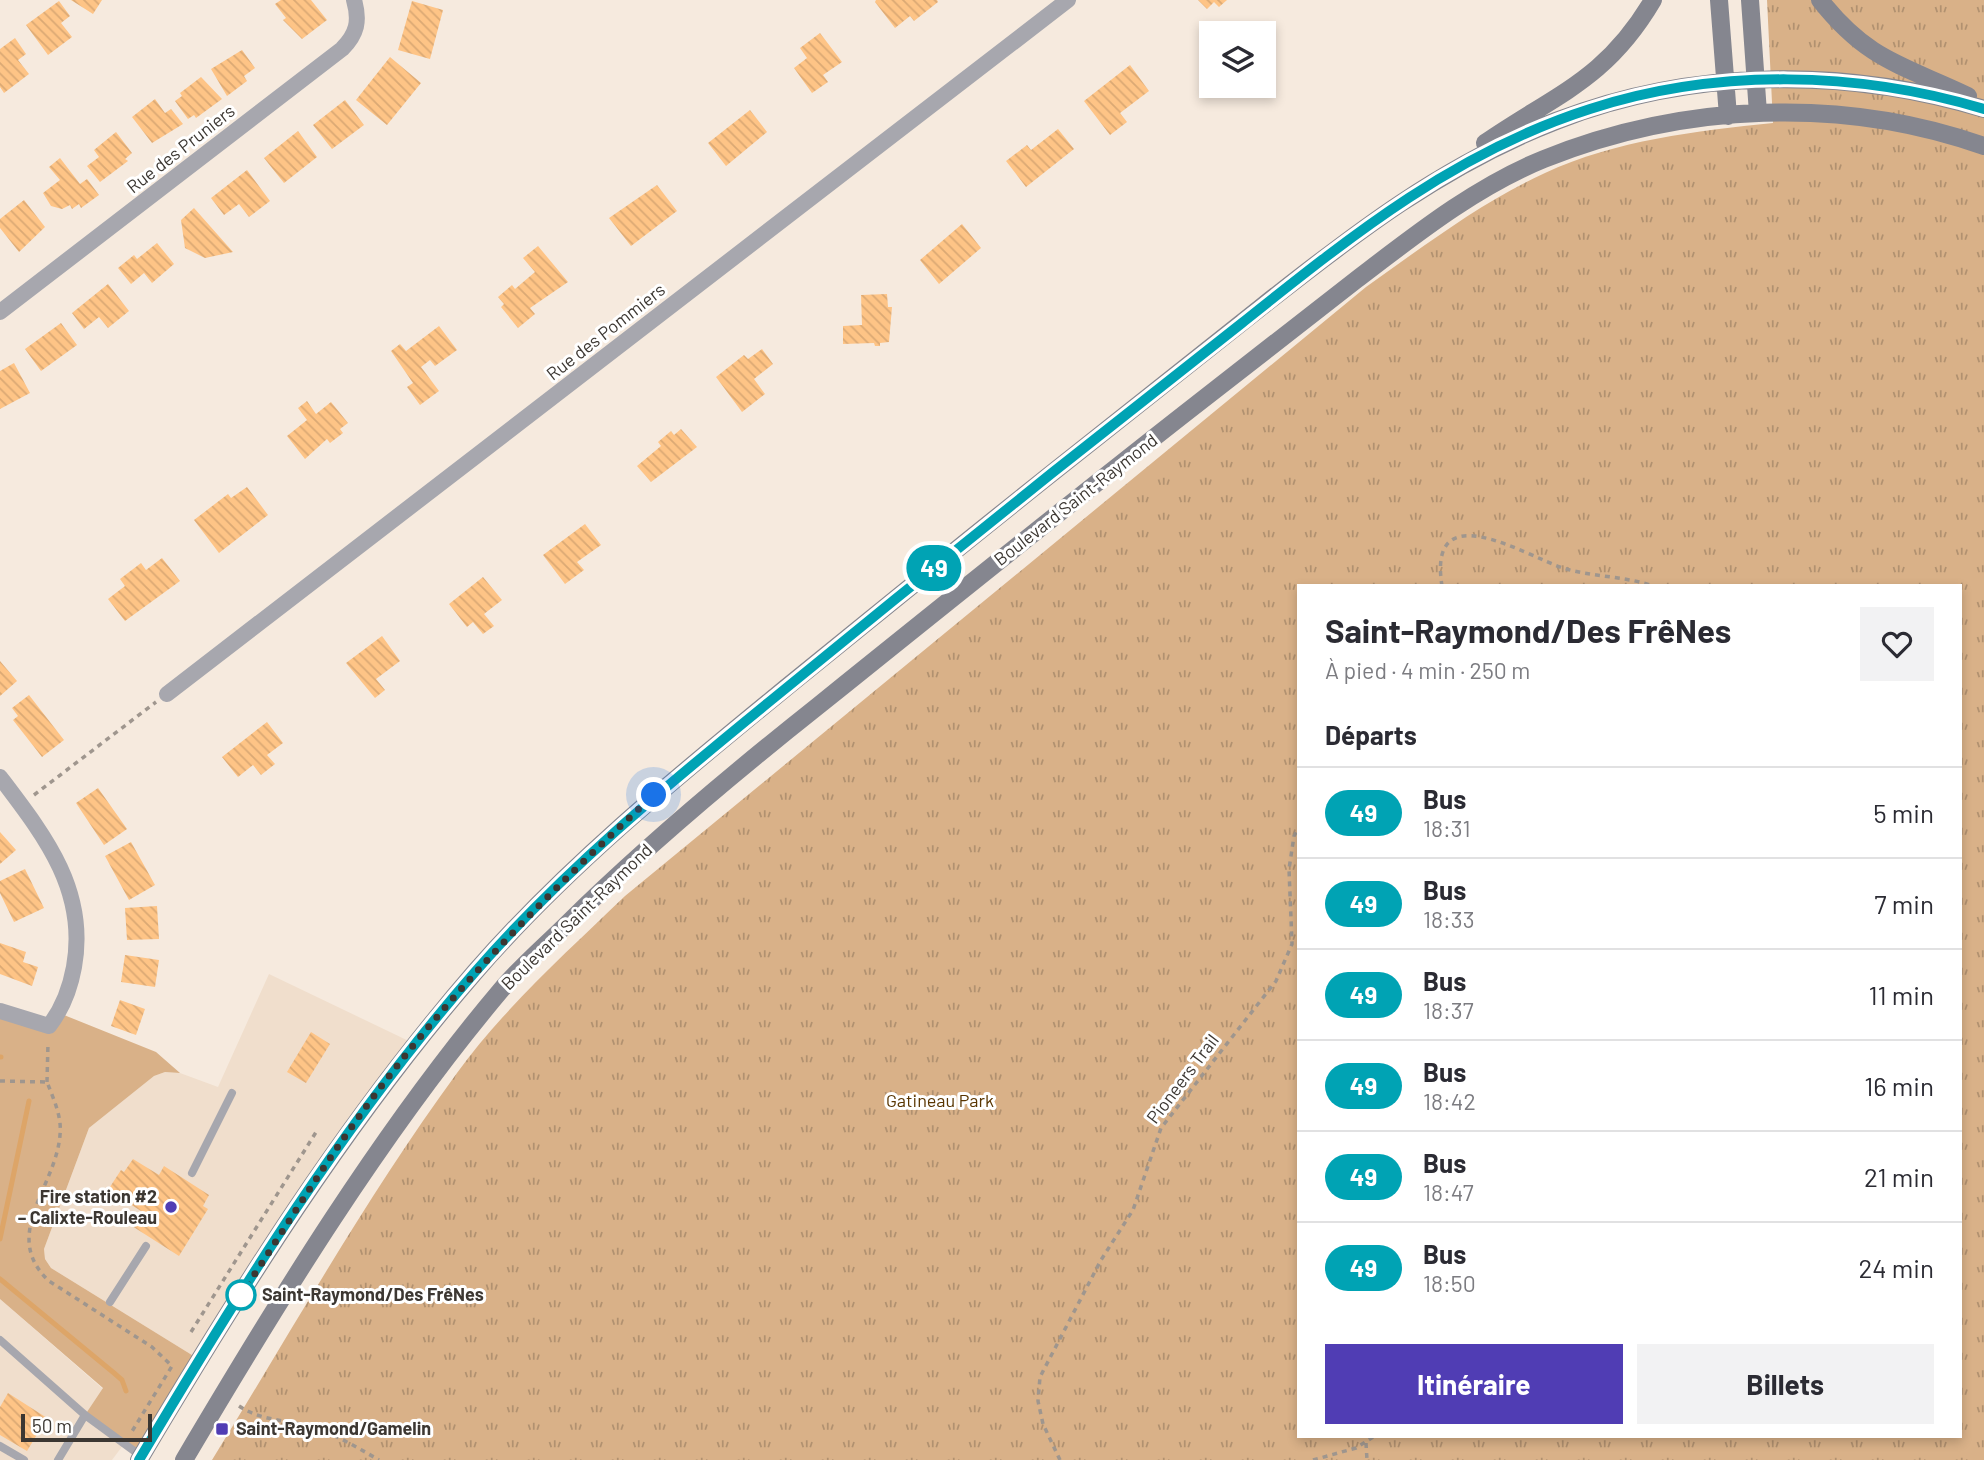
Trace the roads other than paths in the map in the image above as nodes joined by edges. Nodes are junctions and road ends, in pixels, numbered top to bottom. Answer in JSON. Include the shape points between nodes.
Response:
{"nodes":[{"id":1,"x":354,"y":0,"type":"edge"},
{"id":2,"x":1068,"y":0,"type":"edge"},
{"id":3,"x":1653,"y":0,"type":"edge"},
{"id":4,"x":1719,"y":0,"type":"edge"},
{"id":5,"x":1751,"y":0,"type":"edge"},
{"id":6,"x":1820,"y":0,"type":"edge"},
{"id":7,"x":1755,"y":80,"type":"junction"},
{"id":8,"x":1724,"y":83,"type":"junction"},
{"id":9,"x":1984,"y":103,"type":"edge"},
{"id":10,"x":1984,"y":109,"type":"edge"},
{"id":11,"x":1758,"y":113,"type":"junction"},
{"id":12,"x":1728,"y":116,"type":"junction"},
{"id":13,"x":1984,"y":146,"type":"edge"},
{"id":14,"x":1410,"y":194,"type":"junction"},
{"id":15,"x":0,"y":312,"type":"edge"},
{"id":16,"x":167,"y":694,"type":"road end"},
{"id":17,"x":0,"y":777,"type":"edge"},
{"id":18,"x":0,"y":1011,"type":"edge"},
{"id":19,"x":232,"y":1093,"type":"dead end"},
{"id":20,"x":192,"y":1173,"type":"dead end"},
{"id":21,"x":146,"y":1246,"type":"dead end"},
{"id":22,"x":110,"y":1302,"type":"dead end"},
{"id":23,"x":0,"y":1340,"type":"edge"},
{"id":24,"x":85,"y":1415,"type":"junction"},
{"id":25,"x":0,"y":1446,"type":"edge"},
{"id":26,"x":140,"y":1458,"type":"edge"},
{"id":27,"x":24,"y":1460,"type":"edge"},
{"id":28,"x":58,"y":1460,"type":"edge"},
{"id":29,"x":184,"y":1460,"type":"edge"}],
"edges":[{"from":1,"to":15,"type":"street","name":"Rue des Pruniers","via":[[357,27],[342,49]]},
{"from":2,"to":16,"type":"street","name":"Rue des Pommiers"},
{"from":3,"to":14,"type":"main road","via":[[1630,34],[1593,73]]},
{"from":4,"to":8,"type":"main road"},
{"from":5,"to":7,"type":"main road"},
{"from":6,"to":9,"type":"main road","via":[[1883,60]]},
{"from":7,"to":8,"type":"main road","name":"Boulevard Saint-Raymond"},
{"from":7,"to":10,"type":"main road","name":"Boulevard Saint-Raymond","via":[[1867,83]]},
{"from":7,"to":11,"type":"main road"},
{"from":8,"to":12,"type":"main road"},
{"from":8,"to":14,"type":"main road","name":"Boulevard Saint-Raymond","via":[[1646,93],[1587,110],[1502,145]]},
{"from":11,"to":12,"type":"main road","name":"Boulevard Saint-Raymond"},
{"from":11,"to":13,"type":"main road","name":"Boulevard Saint-Raymond","via":[[1819,113],[1889,121]]},
{"from":12,"to":29,"type":"main road","name":"Boulevard Saint-Raymond","via":[[1641,128],[1564,152],[1482,190],[1419,232],[669,828],[507,983],[437,1068]]},
{"from":14,"to":26,"type":"main road","name":"Boulevard Saint-Raymond","via":[[1349,237],[991,522],[654,795],[579,864],[480,967],[368,1104],[301,1201]]},
{"from":17,"to":18,"type":"street","via":[[54,852],[72,892],[77,948],[59,1013],[49,1026]]},
{"from":19,"to":20,"type":"lane"},
{"from":21,"to":22,"type":"lane"},
{"from":23,"to":24,"type":"lane"},
{"from":24,"to":26,"type":"lane"},
{"from":24,"to":28,"type":"lane"},
{"from":25,"to":27,"type":"lane"}]}
